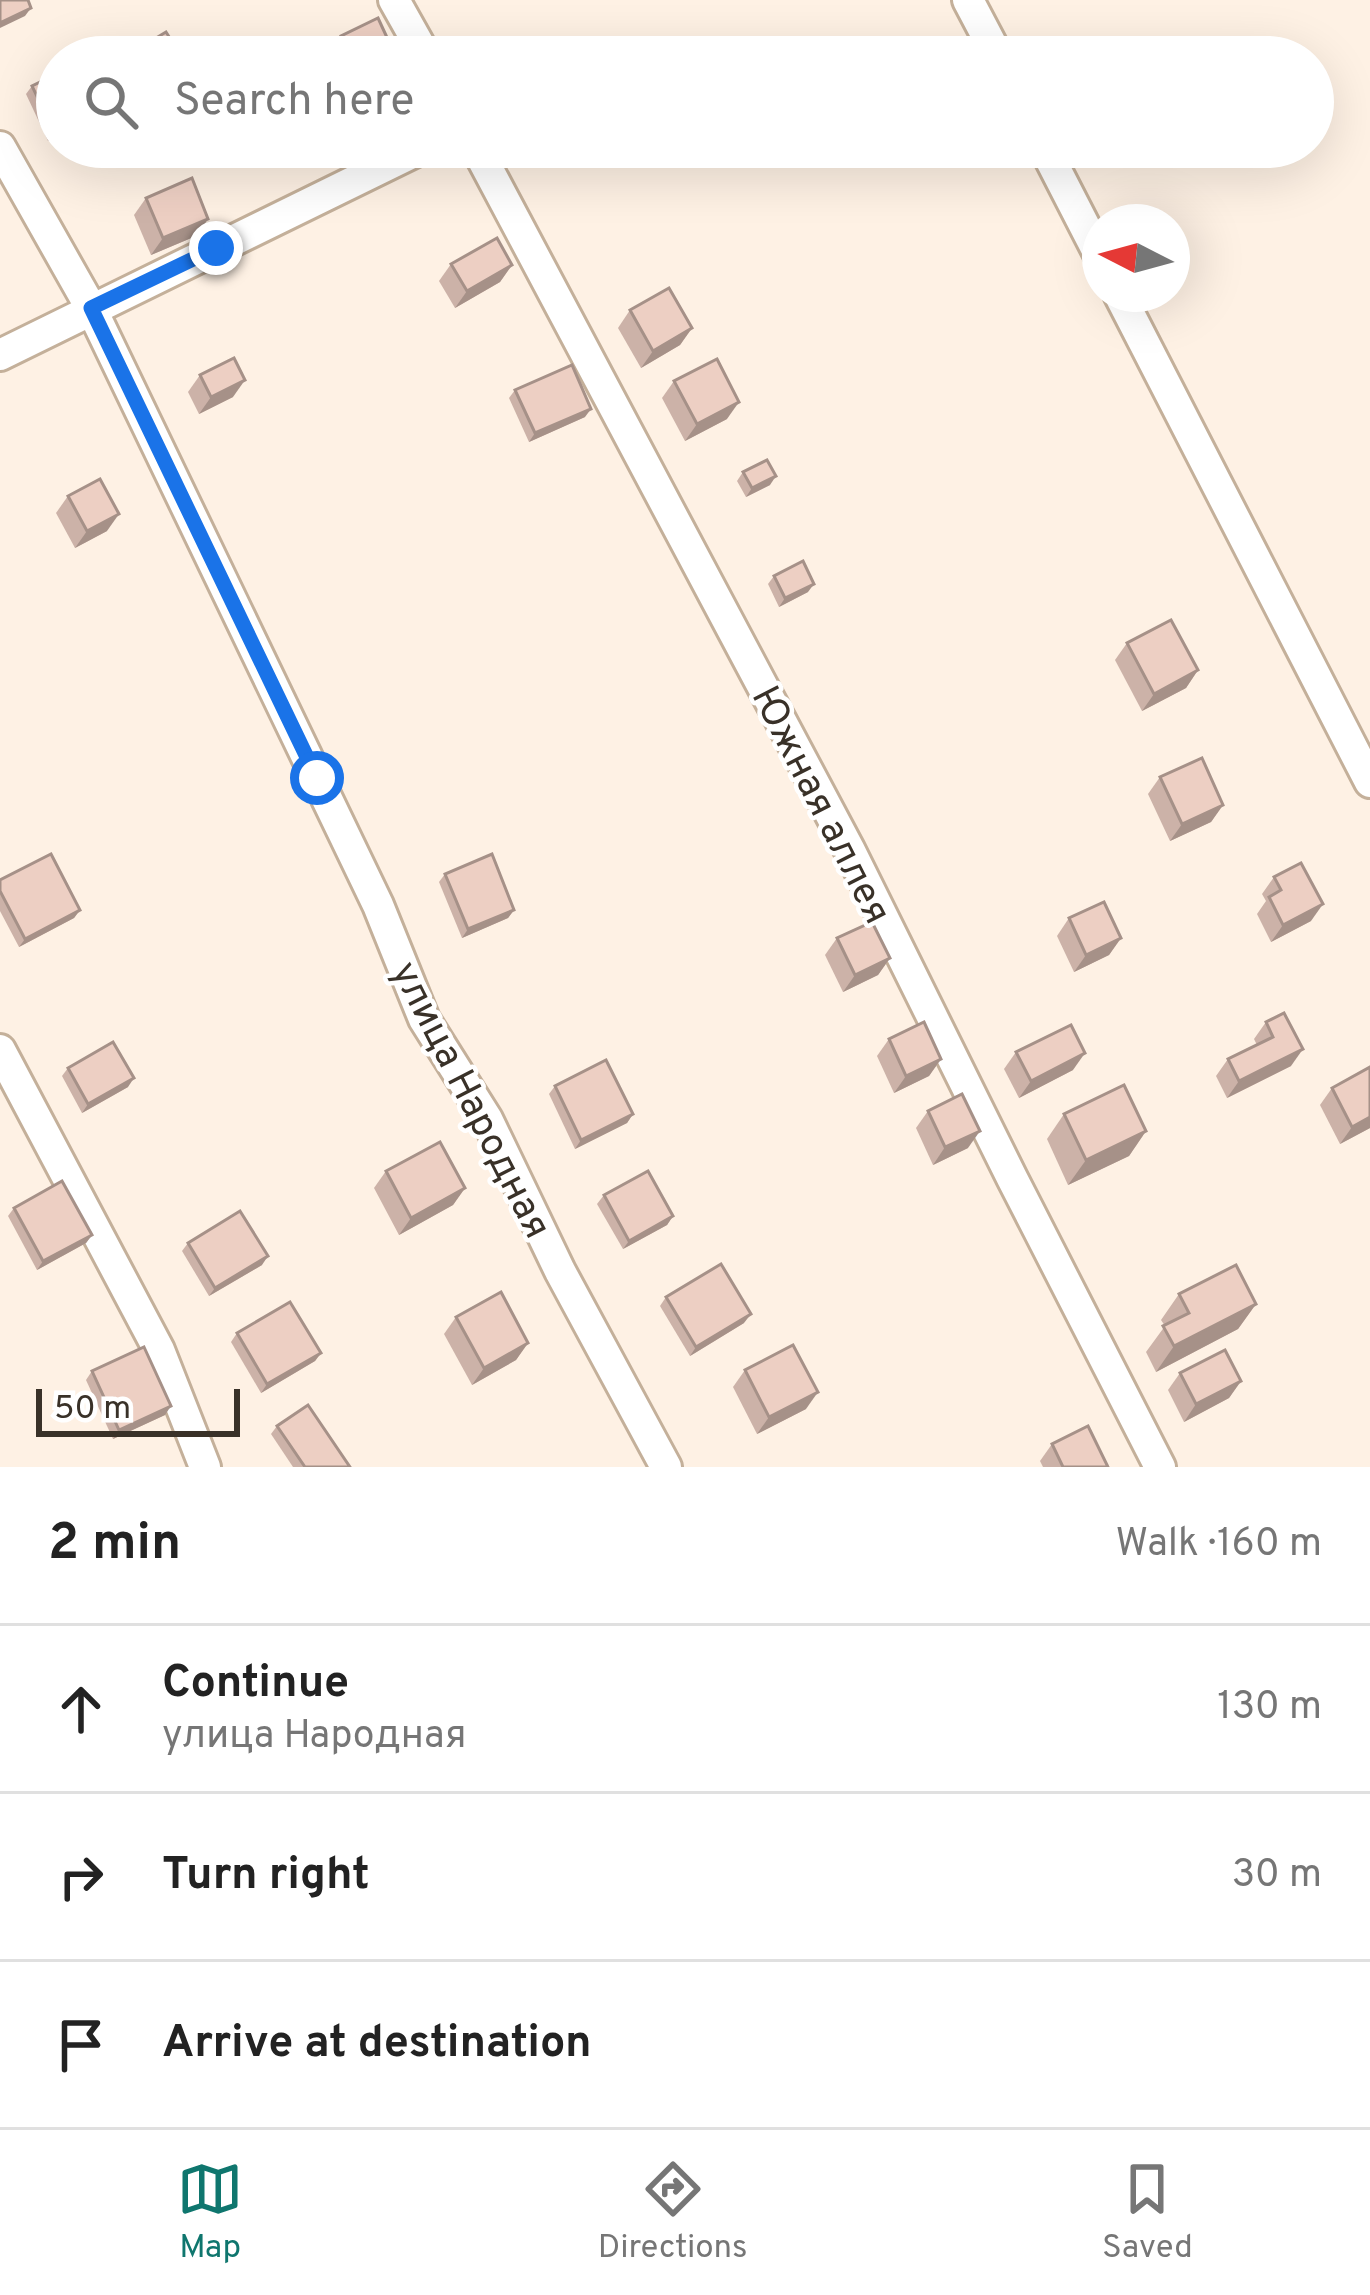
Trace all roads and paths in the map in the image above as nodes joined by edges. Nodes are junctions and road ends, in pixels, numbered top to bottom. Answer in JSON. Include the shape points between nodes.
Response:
{"nodes":[{"id":1,"x":394,"y":0,"type":"edge"},
{"id":2,"x":968,"y":0,"type":"edge"},
{"id":3,"x":414,"y":36,"type":"edge"},
{"id":4,"x":987,"y":36,"type":"edge"},
{"id":5,"x":0,"y":147,"type":"edge"},
{"id":6,"x":381,"y":168,"type":"edge"},
{"id":7,"x":487,"y":168,"type":"edge"},
{"id":8,"x":1055,"y":168,"type":"edge"},
{"id":9,"x":1082,"y":221,"type":"edge"},
{"id":10,"x":91,"y":308,"type":"junction"},
{"id":11,"x":1128,"y":312,"type":"edge"},
{"id":12,"x":0,"y":355,"type":"edge"},
{"id":13,"x":1370,"y":782,"type":"edge"},
{"id":14,"x":0,"y":1050,"type":"edge"},
{"id":15,"x":205,"y":1467,"type":"edge"},
{"id":16,"x":666,"y":1467,"type":"edge"},
{"id":17,"x":1160,"y":1467,"type":"edge"}],
"edges":[{"from":1,"to":3,"type":"street"},
{"from":2,"to":4,"type":"street"},
{"from":5,"to":10,"type":"street","name":"улица Народная"},
{"from":6,"to":10,"type":"street"},
{"from":7,"to":17,"type":"street","name":"Южная аллея","via":[[849,849]]},
{"from":8,"to":9,"type":"street"},
{"from":10,"to":12,"type":"street"},
{"from":10,"to":16,"type":"street","name":"улица Народная","via":[[378,905],[424,1019],[487,1119]]},
{"from":11,"to":13,"type":"street"},
{"from":14,"to":15,"type":"street","via":[[159,1350]]}]}
